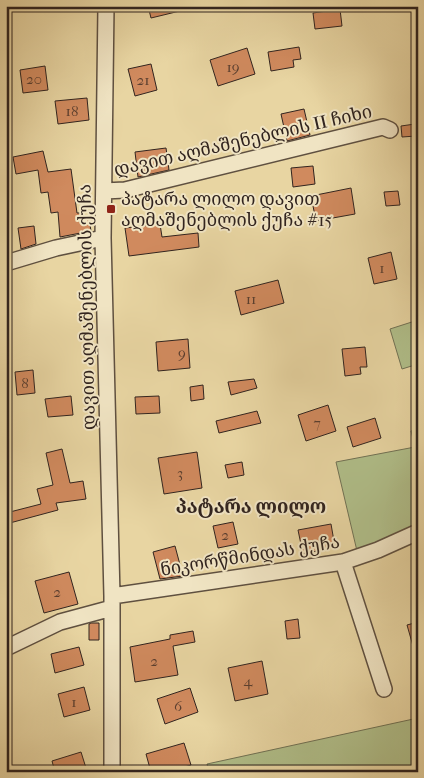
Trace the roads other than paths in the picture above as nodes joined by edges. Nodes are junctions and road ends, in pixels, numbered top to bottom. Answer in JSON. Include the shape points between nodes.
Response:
{"nodes":[{"id":1,"x":106,"y":6,"type":"edge"},
{"id":2,"x":390,"y":130,"type":"dead end"},
{"id":3,"x":104,"y":191,"type":"junction"},
{"id":4,"x":103,"y":238,"type":"junction"},
{"id":5,"x":6,"y":263,"type":"edge"},
{"id":6,"x":418,"y":532,"type":"edge"},
{"id":7,"x":343,"y":562,"type":"junction"},
{"id":8,"x":112,"y":602,"type":"junction"},
{"id":9,"x":6,"y":648,"type":"edge"},
{"id":10,"x":384,"y":689,"type":"dead end"},
{"id":11,"x":112,"y":772,"type":"edge"}],
"edges":[{"from":1,"to":3,"type":"street","name":"დავით აღმაშენებლის ქუჩა"},
{"from":2,"to":3,"type":"street","name":"დავით აღმაშენებლის II ჩიხი","via":[[383,128],[125,190]]},
{"from":3,"to":4,"type":"street","name":"დავით აღმაშენებლის ქუჩა"},
{"from":4,"to":5,"type":"street"},
{"from":4,"to":8,"type":"street","name":"დავით აღმაშენებლის ქუჩა"},
{"from":6,"to":7,"type":"street","name":"ნიკორწმინდას ქუჩა"},
{"from":7,"to":8,"type":"street","name":"ნიკორწმინდას ქუჩა"},
{"from":7,"to":10,"type":"street"},
{"from":8,"to":9,"type":"street","name":"ნიკორწმინდას ქუჩა"},
{"from":8,"to":11,"type":"street","name":"დავით აღმაშენებლის ქუჩა"}]}
